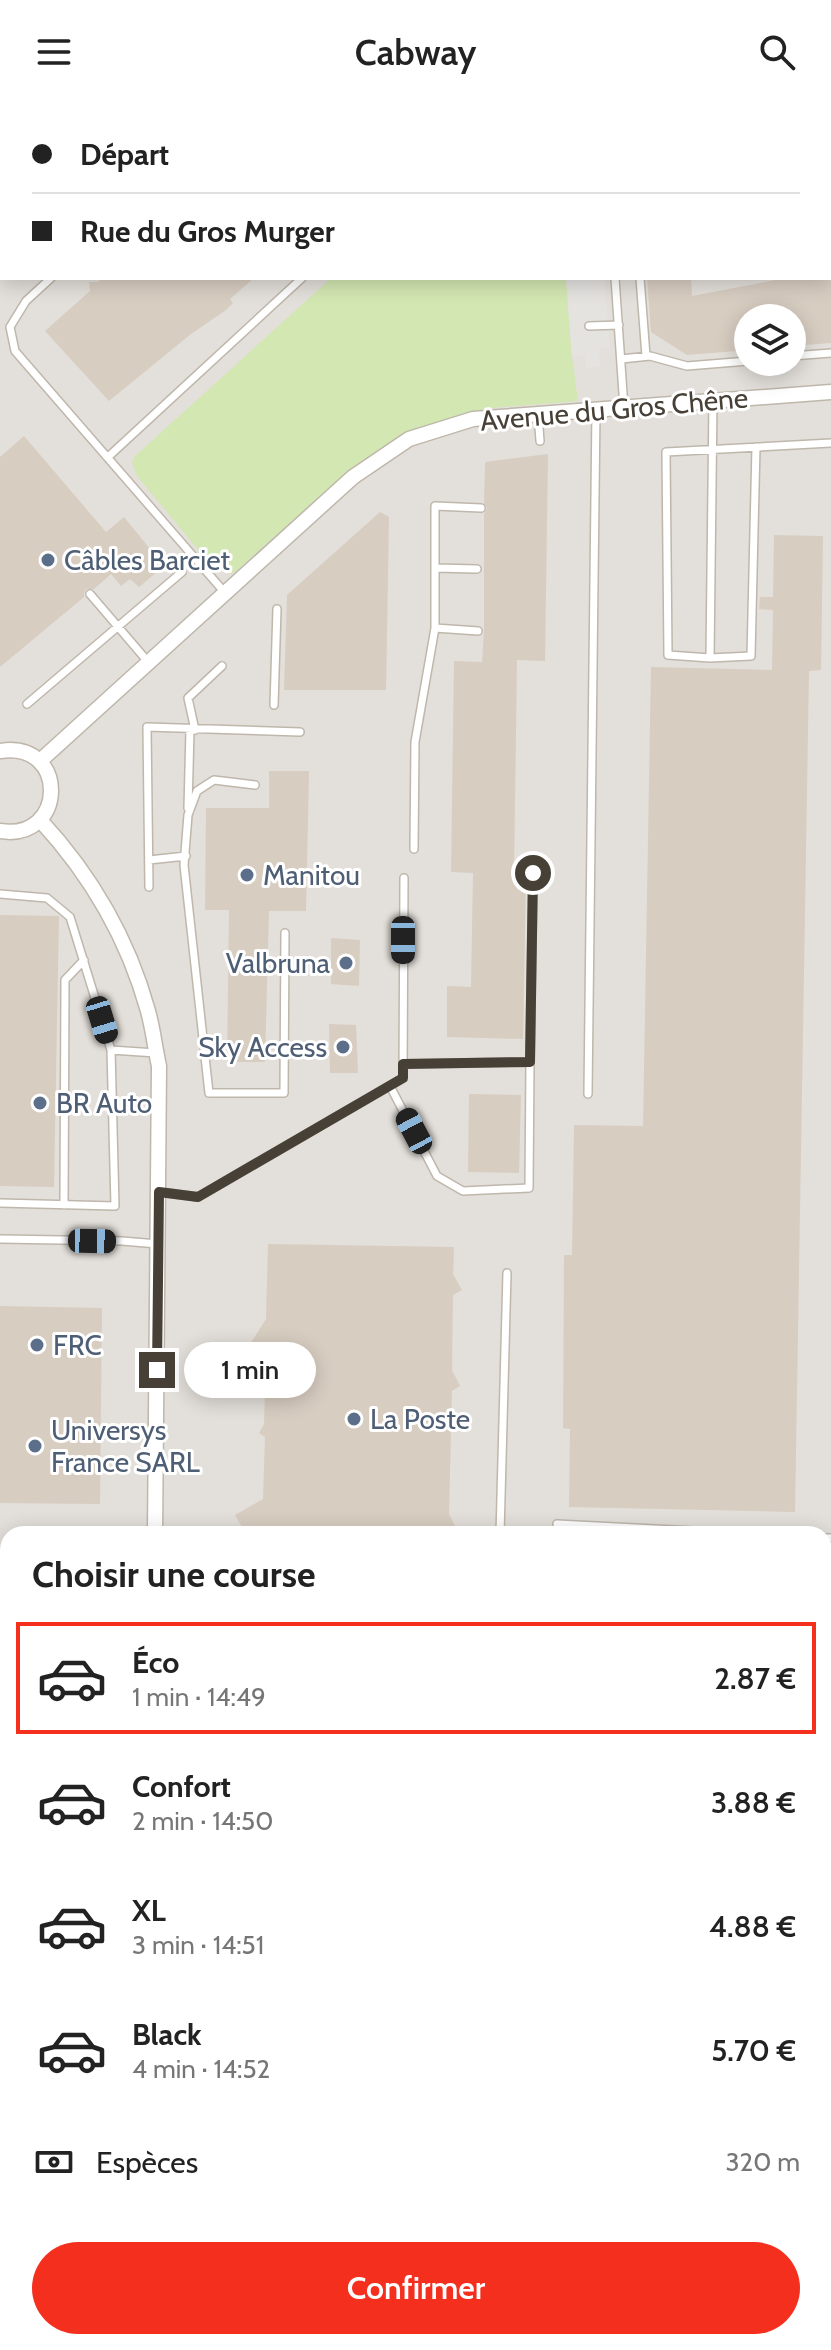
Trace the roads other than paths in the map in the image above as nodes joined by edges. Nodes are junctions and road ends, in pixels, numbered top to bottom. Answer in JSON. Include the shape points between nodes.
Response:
{"nodes":[{"id":1,"x":49,"y":280,"type":"edge"},
{"id":2,"x":300,"y":280,"type":"edge"},
{"id":3,"x":615,"y":280,"type":"edge"},
{"id":4,"x":640,"y":280,"type":"edge"},
{"id":5,"x":619,"y":325,"type":"junction"},
{"id":6,"x":589,"y":326,"type":"dead end"},
{"id":7,"x":831,"y":353,"type":"edge"},
{"id":8,"x":806,"y":355,"type":"edge"},
{"id":9,"x":646,"y":356,"type":"junction"},
{"id":10,"x":621,"y":359,"type":"junction"},
{"id":11,"x":734,"y":362,"type":"edge"},
{"id":12,"x":831,"y":392,"type":"edge"},
{"id":13,"x":713,"y":400,"type":"junction"},
{"id":14,"x":624,"y":408,"type":"junction"},
{"id":15,"x":596,"y":410,"type":"junction"},
{"id":16,"x":538,"y":414,"type":"junction"},
{"id":17,"x":540,"y":441,"type":"dead end"},
{"id":18,"x":831,"y":443,"type":"edge"},
{"id":19,"x":756,"y":447,"type":"junction"},
{"id":20,"x":713,"y":449,"type":"junction"},
{"id":21,"x":108,"y":457,"type":"junction"},
{"id":22,"x":481,"y":508,"type":"dead end"},
{"id":23,"x":435,"y":568,"type":"junction"},
{"id":24,"x":477,"y":569,"type":"dead end"},
{"id":25,"x":182,"y":572,"type":"dead end"},
{"id":26,"x":90,"y":594,"type":"dead end"},
{"id":27,"x":226,"y":594,"type":"junction"},
{"id":28,"x":277,"y":609,"type":"dead end"},
{"id":29,"x":118,"y":627,"type":"junction"},
{"id":30,"x":435,"y":628,"type":"junction"},
{"id":31,"x":478,"y":631,"type":"dead end"},
{"id":32,"x":710,"y":658,"type":"junction"},
{"id":33,"x":149,"y":663,"type":"junction"},
{"id":34,"x":222,"y":666,"type":"dead end"},
{"id":35,"x":27,"y":704,"type":"dead end"},
{"id":36,"x":274,"y":705,"type":"dead end"},
{"id":37,"x":193,"y":730,"type":"junction"},
{"id":38,"x":300,"y":732,"type":"dead end"},
{"id":39,"x":0,"y":751,"type":"edge"},
{"id":40,"x":40,"y":761,"type":"junction"},
{"id":41,"x":255,"y":785,"type":"dead end"},
{"id":42,"x":188,"y":815,"type":"junction"},
{"id":43,"x":40,"y":820,"type":"junction"},
{"id":44,"x":0,"y":831,"type":"edge"},
{"id":45,"x":414,"y":849,"type":"dead end"},
{"id":46,"x":186,"y":856,"type":"junction"},
{"id":47,"x":149,"y":860,"type":"junction"},
{"id":48,"x":533,"y":873,"type":"dead end"},
{"id":49,"x":404,"y":878,"type":"dead end"},
{"id":50,"x":149,"y":887,"type":"dead end"},
{"id":51,"x":0,"y":894,"type":"edge"},
{"id":52,"x":285,"y":933,"type":"dead end"},
{"id":53,"x":84,"y":960,"type":"junction"},
{"id":54,"x":111,"y":1050,"type":"junction"},
{"id":55,"x":156,"y":1053,"type":"junction"},
{"id":56,"x":530,"y":1062,"type":"junction"},
{"id":57,"x":403,"y":1064,"type":"junction"},
{"id":58,"x":390,"y":1086,"type":"junction"},
{"id":59,"x":588,"y":1094,"type":"dead end"},
{"id":60,"x":159,"y":1192,"type":"junction"},
{"id":61,"x":0,"y":1203,"type":"edge"},
{"id":62,"x":64,"y":1205,"type":"junction"},
{"id":63,"x":0,"y":1239,"type":"edge"},
{"id":64,"x":158,"y":1244,"type":"junction"},
{"id":65,"x":507,"y":1273,"type":"dead end"},
{"id":66,"x":557,"y":1524,"type":"dead end"},
{"id":67,"x":155,"y":1526,"type":"edge"},
{"id":68,"x":500,"y":1526,"type":"edge"},
{"id":69,"x":596,"y":1526,"type":"edge"}],
"edges":[{"from":1,"to":21,"type":"lane","via":[[26,301],[10,327],[15,351]]},
{"from":2,"to":21,"type":"lane"},
{"from":3,"to":5,"type":"lane"},
{"from":4,"to":9,"type":"lane"},
{"from":5,"to":6,"type":"lane"},
{"from":5,"to":10,"type":"lane"},
{"from":7,"to":8,"type":"lane"},
{"from":9,"to":10,"type":"lane"},
{"from":9,"to":11,"type":"lane","via":[[687,366]]},
{"from":10,"to":14,"type":"lane"},
{"from":12,"to":13,"type":"street","name":"Avenue du Gros Chêne"},
{"from":13,"to":14,"type":"street","name":"Avenue du Gros Chêne"},
{"from":13,"to":20,"type":"lane"},
{"from":14,"to":15,"type":"street","name":"Avenue du Gros Chêne"},
{"from":15,"to":16,"type":"street","name":"Avenue du Gros Chêne"},
{"from":15,"to":59,"type":"lane"},
{"from":16,"to":17,"type":"lane"},
{"from":16,"to":27,"type":"street","name":"Avenue du Gros Chêne","via":[[473,419],[409,439],[353,477]]},
{"from":18,"to":19,"type":"lane"},
{"from":19,"to":20,"type":"lane"},
{"from":19,"to":32,"type":"lane","via":[[751,656]]},
{"from":20,"to":32,"type":"lane"},
{"from":20,"to":32,"type":"lane","via":[[666,452],[668,655]]},
{"from":21,"to":27,"type":"lane"},
{"from":22,"to":23,"type":"lane","via":[[435,506]]},
{"from":23,"to":24,"type":"lane"},
{"from":23,"to":30,"type":"lane"},
{"from":25,"to":29,"type":"lane"},
{"from":26,"to":29,"type":"lane"},
{"from":27,"to":33,"type":"street","name":"Avenue du Gros Chêne"},
{"from":28,"to":36,"type":"lane"},
{"from":29,"to":33,"type":"lane"},
{"from":29,"to":35,"type":"lane"},
{"from":30,"to":31,"type":"lane"},
{"from":30,"to":45,"type":"lane","via":[[415,742]]},
{"from":33,"to":40,"type":"street","name":"Avenue du Gros Chêne"},
{"from":34,"to":37,"type":"lane","via":[[188,698]]},
{"from":37,"to":38,"type":"lane"},
{"from":37,"to":42,"type":"lane"},
{"from":37,"to":47,"type":"lane","via":[[147,727]]},
{"from":39,"to":40,"type":"street","via":[[21,751]]},
{"from":40,"to":43,"type":"street","via":[[52,795]]},
{"from":41,"to":42,"type":"lane","via":[[214,780],[197,791]]},
{"from":42,"to":46,"type":"lane"},
{"from":43,"to":44,"type":"street","via":[[18,832]]},
{"from":43,"to":55,"type":"street","via":[[81,870],[127,950],[149,1012]]},
{"from":46,"to":47,"type":"lane"},
{"from":46,"to":52,"type":"lane","via":[[209,1093],[284,1093]]},
{"from":47,"to":50,"type":"lane"},
{"from":48,"to":56,"type":"lane"},
{"from":49,"to":57,"type":"lane"},
{"from":51,"to":53,"type":"lane","via":[[47,898],[70,917]]},
{"from":53,"to":54,"type":"lane"},
{"from":53,"to":62,"type":"lane","via":[[65,980]]},
{"from":54,"to":55,"type":"lane"},
{"from":54,"to":62,"type":"lane","via":[[115,1206]]},
{"from":55,"to":60,"type":"street"},
{"from":56,"to":57,"type":"lane"},
{"from":56,"to":58,"type":"lane","via":[[529,1188],[463,1191],[437,1176]]},
{"from":57,"to":58,"type":"lane","via":[[403,1078]]},
{"from":58,"to":60,"type":"lane","via":[[198,1197]]},
{"from":60,"to":64,"type":"street"},
{"from":61,"to":62,"type":"lane"},
{"from":63,"to":64,"type":"lane"},
{"from":64,"to":67,"type":"street"},
{"from":65,"to":68,"type":"lane"},
{"from":66,"to":69,"type":"lane"}]}
